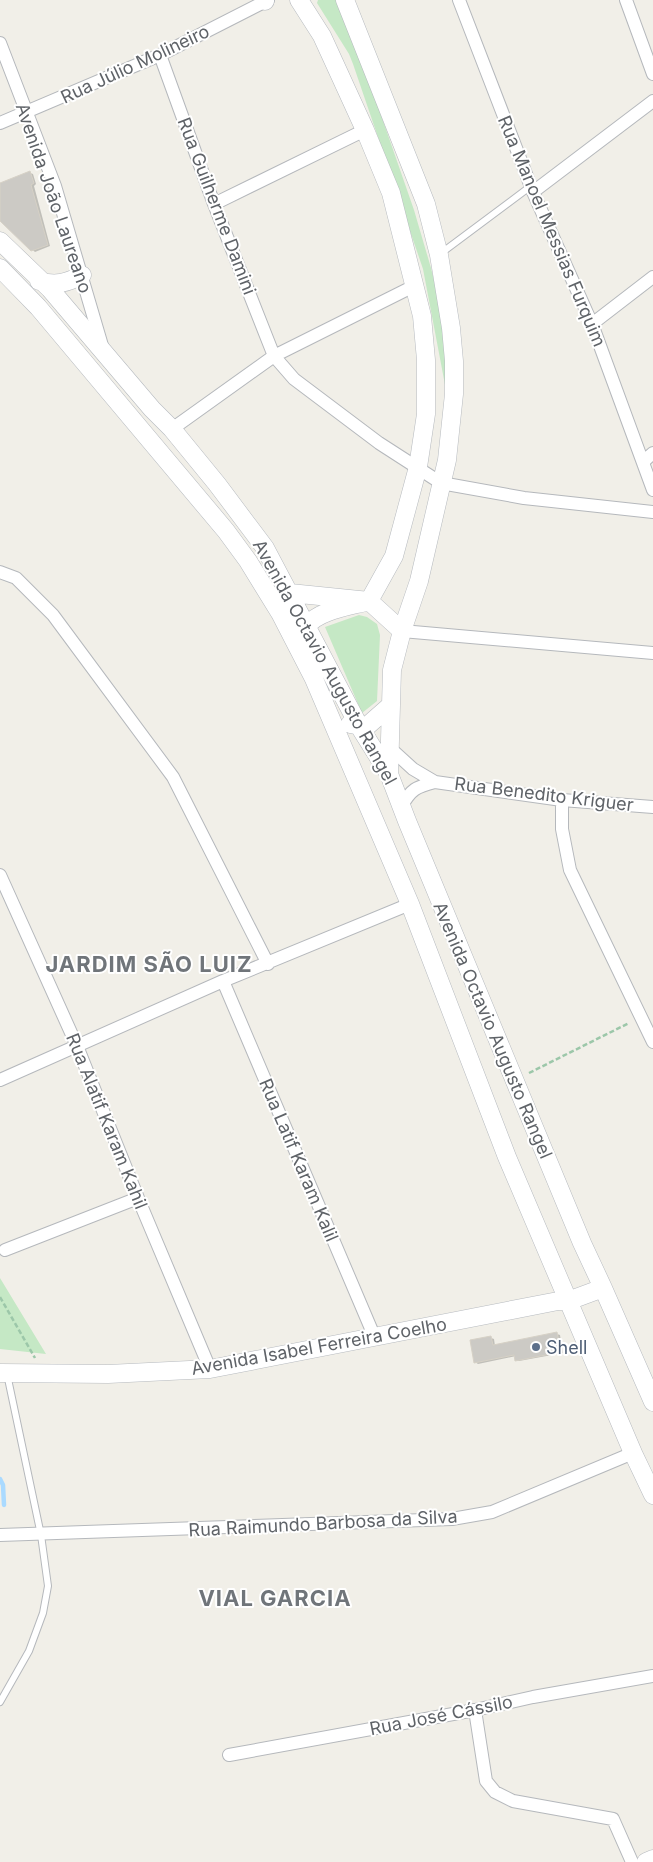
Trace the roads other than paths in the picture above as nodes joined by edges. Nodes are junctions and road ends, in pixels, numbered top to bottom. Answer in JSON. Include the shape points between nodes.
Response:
{"nodes":[{"id":1,"x":266,"y":0,"type":"edge"},
{"id":2,"x":299,"y":0,"type":"edge"},
{"id":3,"x":345,"y":0,"type":"edge"},
{"id":4,"x":459,"y":0,"type":"edge"},
{"id":5,"x":626,"y":0,"type":"edge"},
{"id":6,"x":0,"y":43,"type":"edge"},
{"id":7,"x":160,"y":56,"type":"junction"},
{"id":8,"x":653,"y":74,"type":"edge"},
{"id":9,"x":653,"y":101,"type":"edge"},
{"id":10,"x":26,"y":113,"type":"junction"},
{"id":11,"x":0,"y":123,"type":"edge"},
{"id":12,"x":365,"y":130,"type":"junction"},
{"id":13,"x":532,"y":189,"type":"junction"},
{"id":14,"x":214,"y":204,"type":"junction"},
{"id":15,"x":0,"y":241,"type":"edge"},
{"id":16,"x":439,"y":255,"type":"junction"},
{"id":17,"x":0,"y":259,"type":"edge"},
{"id":18,"x":0,"y":268,"type":"edge"},
{"id":19,"x":82,"y":275,"type":"junction"},
{"id":20,"x":653,"y":277,"type":"edge"},
{"id":21,"x":44,"y":283,"type":"junction"},
{"id":22,"x":414,"y":286,"type":"junction"},
{"id":23,"x":592,"y":324,"type":"junction"},
{"id":24,"x":105,"y":354,"type":"junction"},
{"id":25,"x":274,"y":356,"type":"junction"},
{"id":26,"x":172,"y":429,"type":"junction"},
{"id":27,"x":648,"y":457,"type":"edge"},
{"id":28,"x":418,"y":467,"type":"junction"},
{"id":29,"x":442,"y":483,"type":"junction"},
{"id":30,"x":653,"y":490,"type":"edge"},
{"id":31,"x":653,"y":512,"type":"edge"},
{"id":32,"x":0,"y":572,"type":"edge"},
{"id":33,"x":290,"y":593,"type":"junction"},
{"id":34,"x":370,"y":601,"type":"junction"},
{"id":35,"x":307,"y":626,"type":"junction"},
{"id":36,"x":402,"y":631,"type":"junction"},
{"id":37,"x":653,"y":652,"type":"edge"},
{"id":38,"x":314,"y":679,"type":"junction"},
{"id":39,"x":391,"y":705,"type":"junction"},
{"id":40,"x":359,"y":726,"type":"junction"},
{"id":41,"x":390,"y":748,"type":"junction"},
{"id":42,"x":388,"y":774,"type":"junction"},
{"id":43,"x":435,"y":782,"type":"junction"},
{"id":44,"x":562,"y":800,"type":"junction"},
{"id":45,"x":401,"y":807,"type":"junction"},
{"id":46,"x":653,"y":807,"type":"edge"},
{"id":47,"x":0,"y":875,"type":"edge"},
{"id":48,"x":12,"y":904,"type":"junction"},
{"id":49,"x":410,"y":904,"type":"junction"},
{"id":50,"x":0,"y":909,"type":"edge"},
{"id":51,"x":268,"y":964,"type":"junction"},
{"id":52,"x":224,"y":982,"type":"junction"},
{"id":53,"x":653,"y":1042,"type":"edge"},
{"id":54,"x":77,"y":1046,"type":"junction"},
{"id":55,"x":0,"y":1080,"type":"edge"},
{"id":56,"x":138,"y":1198,"type":"junction"},
{"id":57,"x":5,"y":1250,"type":"dead end"},
{"id":58,"x":603,"y":1288,"type":"junction"},
{"id":59,"x":568,"y":1301,"type":"junction"},
{"id":60,"x":375,"y":1338,"type":"junction"},
{"id":61,"x":210,"y":1369,"type":"junction"},
{"id":62,"x":4,"y":1373,"type":"edge"},
{"id":63,"x":648,"y":1378,"type":"edge"},
{"id":64,"x":653,"y":1402,"type":"edge"},
{"id":65,"x":633,"y":1453,"type":"junction"},
{"id":66,"x":653,"y":1495,"type":"edge"},
{"id":67,"x":0,"y":1535,"type":"edge"},
{"id":68,"x":39,"y":1535,"type":"junction"},
{"id":69,"x":653,"y":1676,"type":"edge"},
{"id":70,"x":0,"y":1702,"type":"edge"},
{"id":71,"x":475,"y":1710,"type":"junction"},
{"id":72,"x":229,"y":1755,"type":"dead end"},
{"id":73,"x":653,"y":1859,"type":"edge"},
{"id":74,"x":632,"y":1862,"type":"edge"},
{"id":75,"x":646,"y":1862,"type":"edge"}],
"edges":[{"from":1,"to":7,"type":"street","name":"Rua Júlio Molineiro"},
{"from":2,"to":12,"type":"main road","via":[[322,36]]},
{"from":3,"to":16,"type":"main road","via":[[426,204]]},
{"from":4,"to":13,"type":"street","name":"Rua Manoel Messias Furquim"},
{"from":5,"to":8,"type":"street"},
{"from":6,"to":10,"type":"street","name":"Avenida João Laureano"},
{"from":7,"to":10,"type":"street","name":"Rua Júlio Molineiro"},
{"from":7,"to":14,"type":"street","name":"Rua Guilherme Damini"},
{"from":9,"to":13,"type":"street"},
{"from":10,"to":11,"type":"street","name":"Rua Júlio Molineiro"},
{"from":10,"to":19,"type":"street","name":"Avenida João Laureano","via":[[54,186]]},
{"from":12,"to":14,"type":"street"},
{"from":12,"to":22,"type":"main road","via":[[391,193]]},
{"from":13,"to":16,"type":"lane"},
{"from":13,"to":23,"type":"street","name":"Rua Manoel Messias Furquim"},
{"from":14,"to":25,"type":"street","name":"Rua Guilherme Damini"},
{"from":15,"to":21,"type":"main road","name":"Avenida Octavio Augusto Rangel"},
{"from":16,"to":29,"type":"main road","via":[[451,328],[454,394]]},
{"from":17,"to":21,"type":"main road","via":[[25,278]]},
{"from":18,"to":38,"type":"main road","name":"Avenida Octavio Augusto Rangel","via":[[38,307],[226,532],[280,613]]},
{"from":19,"to":21,"type":"main road","via":[[67,283]]},
{"from":19,"to":24,"type":"street","name":"Avenida João Laureano"},
{"from":20,"to":23,"type":"street"},
{"from":21,"to":24,"type":"main road","name":"Avenida Octavio Augusto Rangel"},
{"from":22,"to":25,"type":"street"},
{"from":22,"to":28,"type":"main road","via":[[422,316],[426,360],[426,414]]},
{"from":23,"to":27,"type":"street","name":"Rua Manoel Messias Furquim"},
{"from":24,"to":26,"type":"main road","name":"Avenida Octavio Augusto Rangel"},
{"from":25,"to":26,"type":"street"},
{"from":25,"to":28,"type":"street","name":"Rua Guilherme Damini","via":[[294,379],[379,443]]},
{"from":26,"to":33,"type":"main road","name":"Avenida Octavio Augusto Rangel","via":[[265,548]]},
{"from":27,"to":30,"type":"street","name":"Rua Manoel Messias Furquim"},
{"from":28,"to":29,"type":"street","name":"Rua Guilherme Damini"},
{"from":28,"to":34,"type":"main road","via":[[394,556]]},
{"from":29,"to":31,"type":"street","via":[[524,498]]},
{"from":29,"to":36,"type":"main road","via":[[419,581]]},
{"from":32,"to":51,"type":"street","via":[[16,578],[53,615],[173,777]]},
{"from":33,"to":34,"type":"main road"},
{"from":33,"to":35,"type":"main road","name":"Avenida Octavio Augusto Rangel"},
{"from":34,"to":35,"type":"main road","via":[[325,613]]},
{"from":34,"to":36,"type":"main road"},
{"from":35,"to":38,"type":"main road","via":[[303,639]]},
{"from":35,"to":40,"type":"main road","name":"Avenida Octavio Augusto Rangel"},
{"from":36,"to":37,"type":"street"},
{"from":36,"to":39,"type":"main road","via":[[392,670]]},
{"from":38,"to":40,"type":"main road","via":[[340,716]]},
{"from":38,"to":49,"type":"main road","name":"Avenida Octavio Augusto Rangel"},
{"from":39,"to":40,"type":"main road","via":[[366,727]]},
{"from":39,"to":41,"type":"main road"},
{"from":40,"to":42,"type":"main road","name":"Avenida Octavio Augusto Rangel"},
{"from":41,"to":42,"type":"main road"},
{"from":41,"to":43,"type":"street","name":"Rua Benedito Kriguer","via":[[413,769]]},
{"from":42,"to":45,"type":"main road","name":"Avenida Octavio Augusto Rangel"},
{"from":43,"to":44,"type":"street","name":"Rua Benedito Kriguer"},
{"from":43,"to":45,"type":"street","name":"Rua Benedito Kriguer","via":[[417,787],[408,794]]},
{"from":44,"to":46,"type":"street","name":"Rua Benedito Kriguer"},
{"from":44,"to":53,"type":"street","via":[[562,829],[570,870]]},
{"from":45,"to":58,"type":"main road","name":"Avenida Octavio Augusto Rangel"},
{"from":47,"to":48,"type":"street","name":"Rua Alatif Karam Kahil"},
{"from":48,"to":50,"type":"street"},
{"from":48,"to":54,"type":"street","name":"Rua Alatif Karam Kahil"},
{"from":49,"to":51,"type":"street"},
{"from":49,"to":59,"type":"main road","name":"Avenida Octavio Augusto Rangel","via":[[507,1158]]},
{"from":51,"to":52,"type":"street"},
{"from":52,"to":54,"type":"street"},
{"from":52,"to":60,"type":"street","name":"Rua Latif Karam Kalil"},
{"from":54,"to":55,"type":"street"},
{"from":54,"to":56,"type":"street","name":"Rua Alatif Karam Kahil"},
{"from":56,"to":57,"type":"street"},
{"from":56,"to":61,"type":"street","name":"Rua Alatif Karam Kahil"},
{"from":58,"to":59,"type":"main road","name":"Avenida Isabel Ferreira Coelho"},
{"from":58,"to":63,"type":"main road","name":"Avenida Octavio Augusto Rangel"},
{"from":59,"to":60,"type":"main road","name":"Avenida Isabel Ferreira Coelho"},
{"from":59,"to":65,"type":"main road","name":"Avenida Octavio Augusto Rangel"},
{"from":60,"to":61,"type":"main road","name":"Avenida Isabel Ferreira Coelho"},
{"from":61,"to":62,"type":"main road","name":"Avenida Isabel Ferreira Coelho","via":[[108,1374]]},
{"from":62,"to":68,"type":"lane"},
{"from":63,"to":64,"type":"main road","name":"Avenida Octavio Augusto Rangel"},
{"from":65,"to":66,"type":"main road","name":"Avenida Octavio Augusto Rangel"},
{"from":65,"to":68,"type":"street","name":"Rua Raimundo Barbosa da Silva","via":[[492,1512],[452,1519]]},
{"from":67,"to":68,"type":"street","name":"Rua Raimundo Barbosa da Silva"},
{"from":68,"to":70,"type":"lane","via":[[48,1586],[43,1613],[29,1650]]},
{"from":69,"to":71,"type":"street","name":"Rua José Cássilo"},
{"from":71,"to":72,"type":"street","name":"Rua José Cássilo"},
{"from":71,"to":74,"type":"street","via":[[486,1781],[495,1792],[513,1801],[613,1819]]},
{"from":73,"to":75,"type":"main road"}]}
